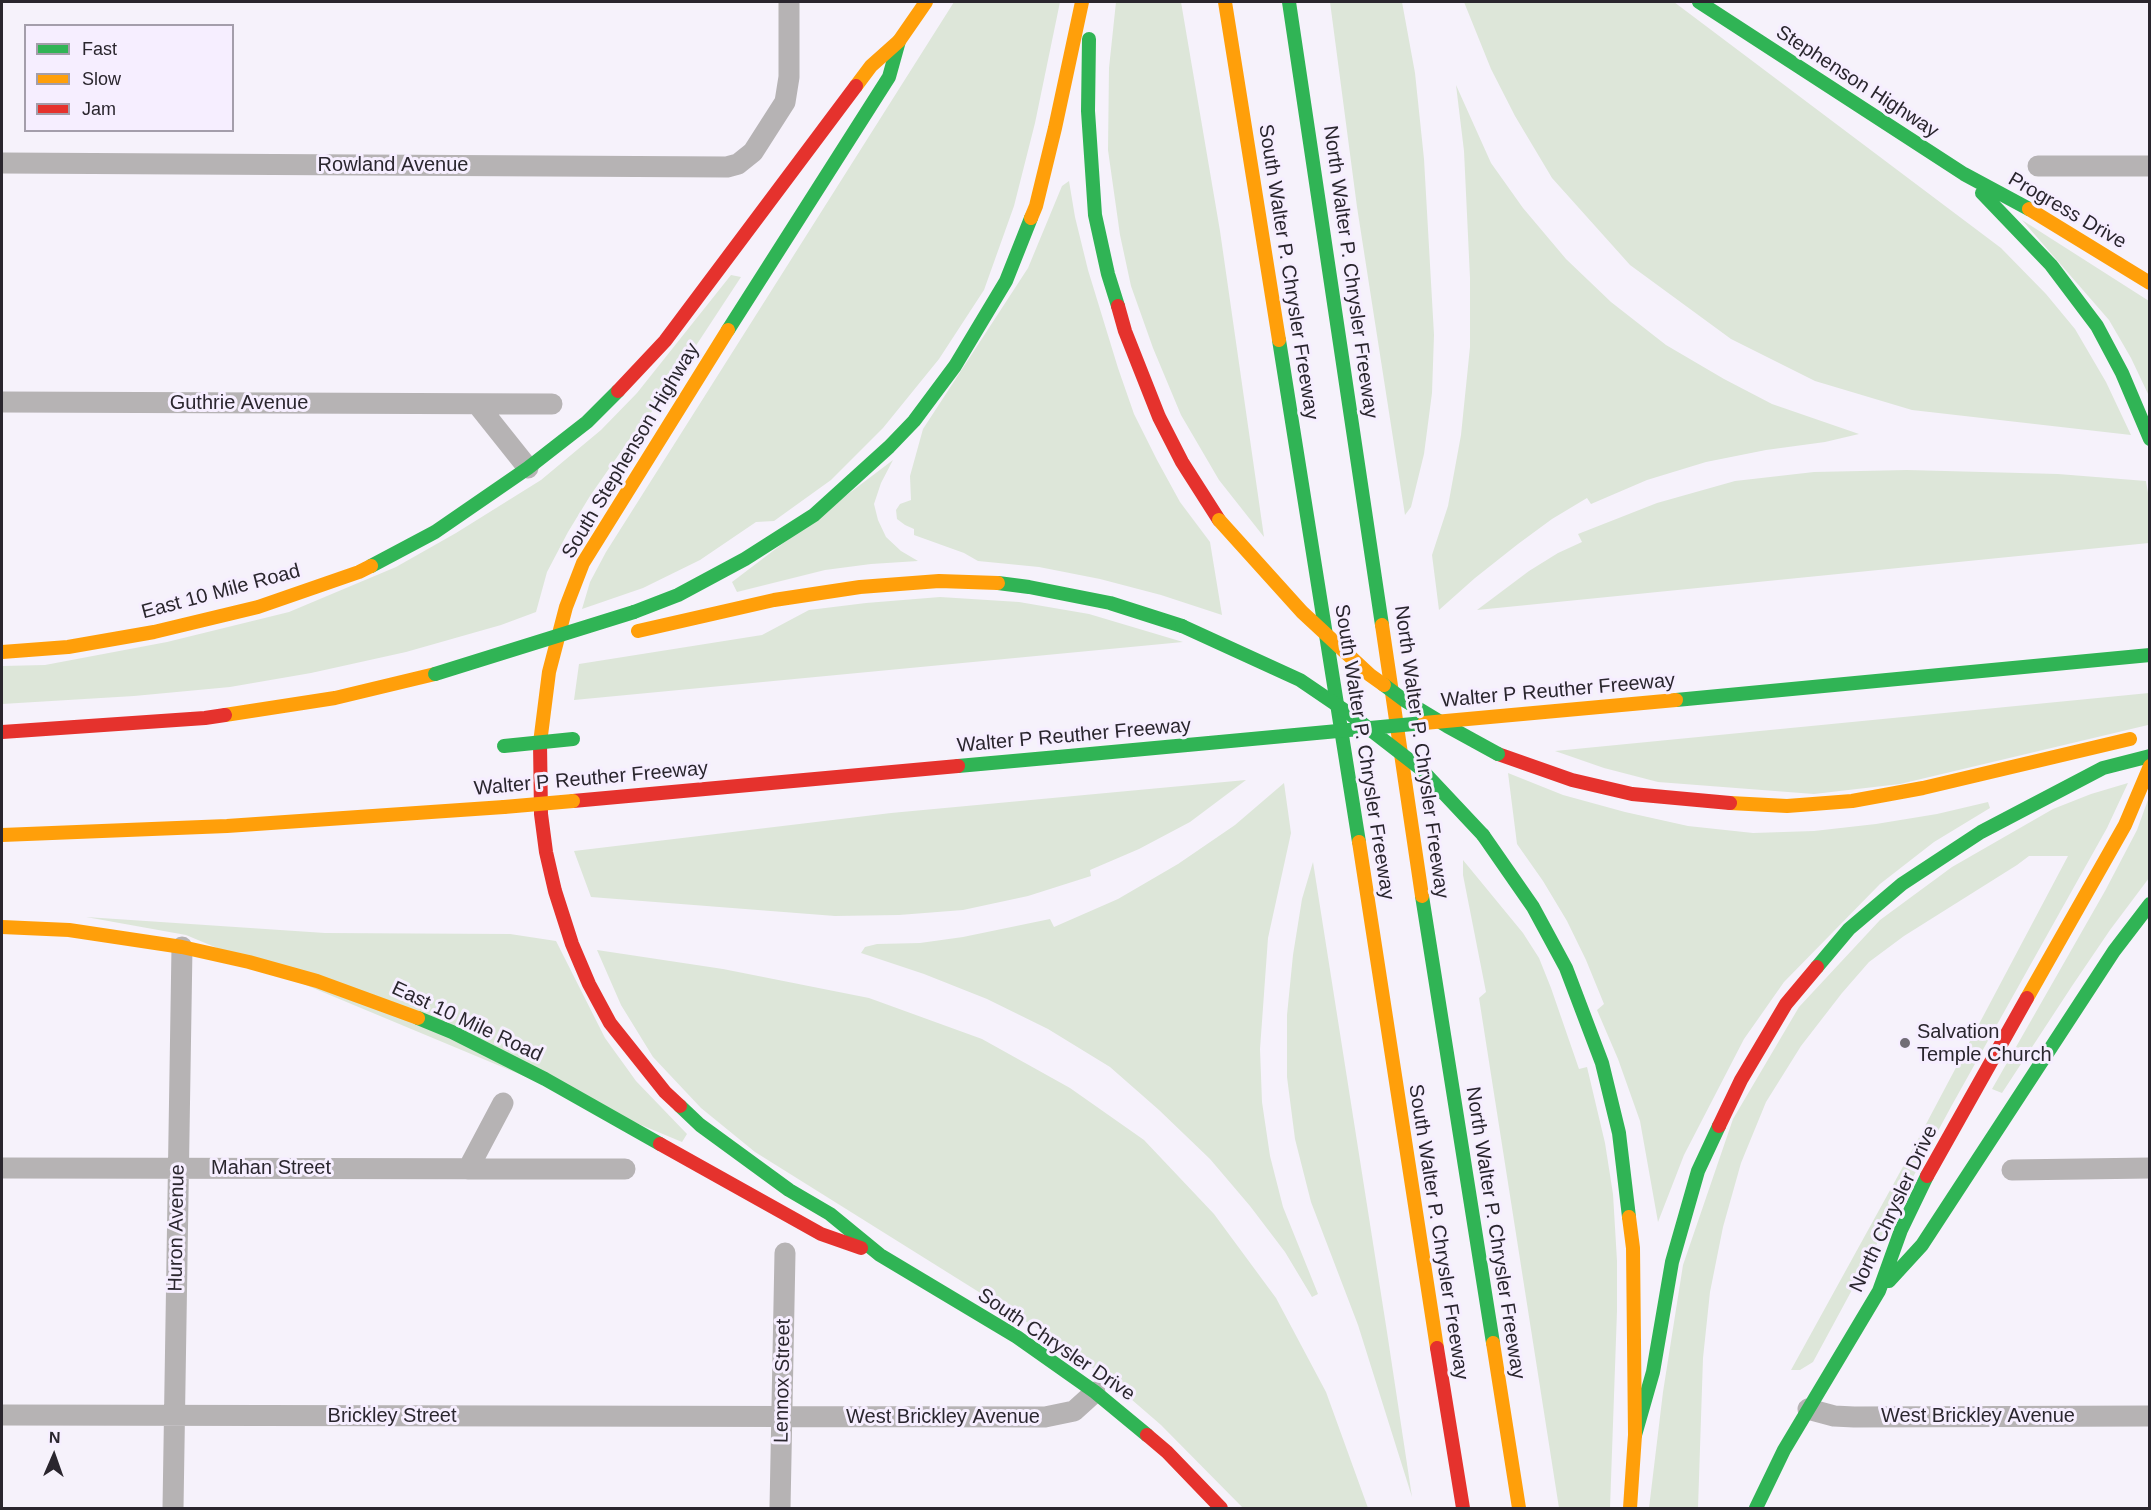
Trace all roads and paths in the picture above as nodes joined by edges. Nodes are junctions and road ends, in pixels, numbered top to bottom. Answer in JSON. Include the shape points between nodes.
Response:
{"nodes":[{"id":1,"x":789,"y":2,"type":"edge"},
{"id":2,"x":926,"y":2,"type":"edge"},
{"id":3,"x":1082,"y":2,"type":"edge"},
{"id":4,"x":1091,"y":2,"type":"edge"},
{"id":5,"x":1225,"y":2,"type":"edge"},
{"id":6,"x":1289,"y":2,"type":"edge"},
{"id":7,"x":1297,"y":2,"type":"edge"},
{"id":8,"x":1699,"y":2,"type":"edge"},
{"id":9,"x":899,"y":41,"type":"junction"},
{"id":10,"x":1300,"y":74,"type":"junction"},
{"id":11,"x":2,"y":164,"type":"edge"},
{"id":12,"x":2038,"y":166,"type":"dead end"},
{"id":13,"x":2150,"y":166,"type":"edge"},
{"id":14,"x":1964,"y":174,"type":"junction"},
{"id":15,"x":2150,"y":283,"type":"edge"},
{"id":16,"x":2,"y":402,"type":"edge"},
{"id":17,"x":477,"y":404,"type":"junction"},
{"id":18,"x":552,"y":405,"type":"dead end"},
{"id":19,"x":2150,"y":439,"type":"edge"},
{"id":20,"x":528,"y":468,"type":"junction"},
{"id":21,"x":632,"y":633,"type":"dead end"},
{"id":22,"x":582,"y":643,"type":"dead end"},
{"id":23,"x":2,"y":652,"type":"edge"},
{"id":24,"x":2146,"y":655,"type":"edge"},
{"id":25,"x":435,"y":674,"type":"junction"},
{"id":26,"x":2,"y":732,"type":"edge"},
{"id":27,"x":2140,"y":736,"type":"dead end"},
{"id":28,"x":573,"y":739,"type":"dead end"},
{"id":29,"x":504,"y":746,"type":"dead end"},
{"id":30,"x":2150,"y":756,"type":"edge"},
{"id":31,"x":2150,"y":766,"type":"edge"},
{"id":32,"x":2,"y":835,"type":"edge"},
{"id":33,"x":2147,"y":909,"type":"edge"},
{"id":34,"x":2,"y":927,"type":"edge"},
{"id":35,"x":182,"y":946,"type":"junction"},
{"id":36,"x":503,"y":1103,"type":"dead end"},
{"id":37,"x":2,"y":1168,"type":"edge"},
{"id":38,"x":178,"y":1168,"type":"junction"},
{"id":39,"x":2150,"y":1168,"type":"edge"},
{"id":40,"x":468,"y":1169,"type":"junction"},
{"id":41,"x":625,"y":1169,"type":"dead end"},
{"id":42,"x":2012,"y":1170,"type":"dead end"},
{"id":43,"x":785,"y":1253,"type":"dead end"},
{"id":44,"x":880,"y":1255,"type":"junction"},
{"id":45,"x":1879,"y":1291,"type":"junction"},
{"id":46,"x":1095,"y":1392,"type":"junction"},
{"id":47,"x":1808,"y":1409,"type":"junction"},
{"id":48,"x":2,"y":1415,"type":"edge"},
{"id":49,"x":175,"y":1416,"type":"junction"},
{"id":50,"x":2150,"y":1416,"type":"edge"},
{"id":51,"x":782,"y":1418,"type":"junction"},
{"id":52,"x":1635,"y":1435,"type":"junction"},
{"id":53,"x":173,"y":1509,"type":"edge"},
{"id":54,"x":780,"y":1509,"type":"edge"},
{"id":55,"x":1221,"y":1509,"type":"edge"},
{"id":56,"x":1463,"y":1509,"type":"edge"},
{"id":57,"x":1519,"y":1509,"type":"edge"},
{"id":58,"x":1630,"y":1509,"type":"edge"},
{"id":59,"x":1756,"y":1509,"type":"edge"}],
"edges":[{"from":1,"to":11,"type":"street","name":"Rowland Avenue","via":[[785,102],[753,152],[728,167]]},
{"from":2,"to":9,"type":"main road","name":"South Stephenson Highway"},
{"from":3,"to":25,"type":"main road","bridge":true,"via":[[1036,206],[1006,280],[955,366],[914,421],[814,515],[678,595]]},
{"from":4,"to":27,"type":"main road","bridge":true,"via":[[1088,99],[1095,215],[1107,274],[1125,331],[1159,417],[1219,520],[1302,612],[1370,675],[1404,700],[1498,754],[1572,780],[1632,794],[1787,806],[1852,801],[1923,788]]},
{"from":5,"to":56,"type":"main road","name":"South Walter P. Chrysler Freeway"},
{"from":6,"to":10,"type":"main road","name":"North Walter P. Chrysler Freeway"},
{"from":7,"to":10,"type":"main road"},
{"from":8,"to":14,"type":"main road","name":"Stephenson Highway"},
{"from":9,"to":20,"type":"main road","name":"South Stephenson Highway","via":[[871,66],[665,341],[587,422]]},
{"from":9,"to":44,"type":"main road","name":"South Stephenson Highway","via":[[889,78],[583,563],[566,607],[549,672],[540,737],[541,814],[555,891],[572,944],[610,1023],[665,1092],[700,1125],[789,1190],[830,1214]]},
{"from":10,"to":57,"type":"main road","name":"North Walter P. Chrysler Freeway"},
{"from":12,"to":13,"type":"street"},
{"from":14,"to":15,"type":"main road","name":"Progress Drive","via":[[2075,235]]},
{"from":14,"to":19,"type":"main road","via":[[2051,265],[2097,326]]},
{"from":16,"to":17,"type":"street","name":"Guthrie Avenue"},
{"from":17,"to":18,"type":"street","name":"Guthrie Avenue"},
{"from":17,"to":20,"type":"street"},
{"from":20,"to":23,"type":"main road","name":"East 10 Mile Road","via":[[435,532],[359,572],[258,607],[176,627],[68,647]]},
{"from":21,"to":52,"type":"main road","bridge":true,"via":[[774,600],[860,588],[939,581],[1029,587],[1110,603],[1182,626],[1300,680],[1421,769],[1483,835],[1533,907],[1566,969],[1602,1063],[1619,1133],[1633,1248]]},
{"from":22,"to":25,"type":"main road","bridge":true},
{"from":24,"to":32,"type":"main road","name":"Walter P Reuther Freeway","bridge":true,"via":[[504,807],[227,826]]},
{"from":25,"to":26,"type":"main road","via":[[335,698],[205,718]]},
{"from":28,"to":29,"type":"main road","name":"Walter P Reuther Freeway","bridge":true},
{"from":30,"to":52,"type":"main road","via":[[2103,768],[1981,832],[1902,884],[1849,929],[1786,1004],[1742,1080],[1698,1171],[1672,1262],[1653,1372]]},
{"from":31,"to":45,"type":"main road","name":"North Chrysler Drive","via":[[2125,825],[1935,1159],[1901,1230]]},
{"from":33,"to":45,"type":"main road","via":[[2114,951],[1922,1245]]},
{"from":34,"to":35,"type":"main road","name":"East 10 Mile Road","via":[[69,930]]},
{"from":35,"to":38,"type":"street","name":"Huron Avenue"},
{"from":35,"to":44,"type":"main road","name":"East 10 Mile Road","via":[[318,981],[452,1032],[545,1079],[821,1234]]},
{"from":36,"to":40,"type":"street"},
{"from":37,"to":38,"type":"street","name":"Mahan Street"},
{"from":38,"to":40,"type":"street","name":"Mahan Street"},
{"from":38,"to":49,"type":"street","name":"Huron Avenue"},
{"from":39,"to":42,"type":"street"},
{"from":40,"to":41,"type":"street","name":"Mahan Street"},
{"from":43,"to":51,"type":"street","name":"Lennox Street"},
{"from":44,"to":46,"type":"main road","name":"South Chrysler Drive","via":[[1017,1337]]},
{"from":45,"to":47,"type":"main road","name":"North Chrysler Drive"},
{"from":46,"to":51,"type":"street","name":"West Brickley Avenue","via":[[1074,1411],[1045,1417]]},
{"from":46,"to":55,"type":"main road","name":"South Chrysler Drive","via":[[1167,1452]]},
{"from":47,"to":50,"type":"street","name":"West Brickley Avenue","via":[[1854,1417]]},
{"from":47,"to":59,"type":"main road","name":"North Chrysler Drive"},
{"from":48,"to":49,"type":"street","name":"Brickley Street"},
{"from":49,"to":51,"type":"street","name":"Brickley Street"},
{"from":49,"to":53,"type":"street","name":"Huron Avenue"},
{"from":51,"to":54,"type":"street","name":"Lennox Street"},
{"from":52,"to":58,"type":"main road"}]}
